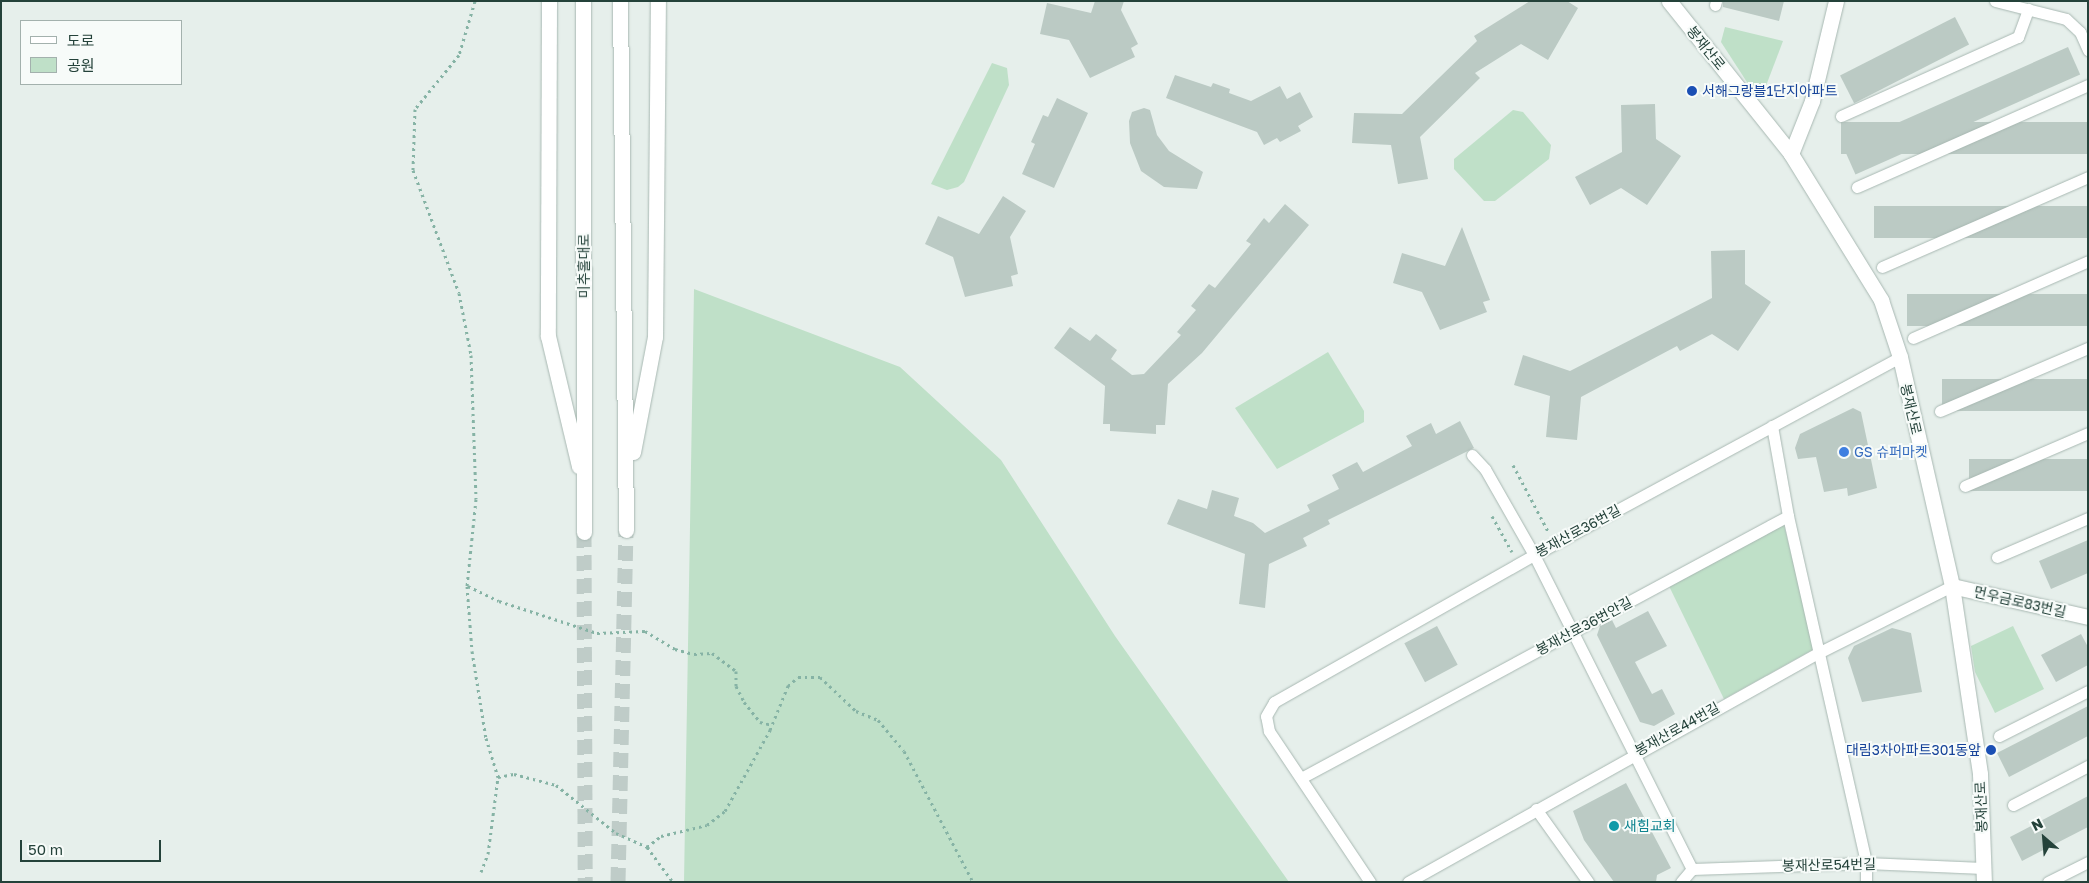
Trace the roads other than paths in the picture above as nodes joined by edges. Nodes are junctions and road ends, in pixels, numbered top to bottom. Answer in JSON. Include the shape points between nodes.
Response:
{"nodes":[{"id":1,"x":549,"y":1,"type":"edge"},
{"id":2,"x":583,"y":1,"type":"edge"},
{"id":3,"x":620,"y":1,"type":"edge"},
{"id":4,"x":658,"y":1,"type":"edge"},
{"id":5,"x":1669,"y":1,"type":"edge"},
{"id":6,"x":1836,"y":1,"type":"edge"},
{"id":7,"x":1995,"y":1,"type":"edge"},
{"id":8,"x":2028,"y":9,"type":"junction"},
{"id":9,"x":2084,"y":30,"type":"edge"},
{"id":10,"x":2088,"y":50,"type":"edge"},
{"id":11,"x":2088,"y":85,"type":"edge"},
{"id":12,"x":1841,"y":116,"type":"dead end"},
{"id":13,"x":1790,"y":154,"type":"junction"},
{"id":14,"x":2088,"y":177,"type":"edge"},
{"id":15,"x":1857,"y":187,"type":"dead end"},
{"id":16,"x":2088,"y":261,"type":"edge"},
{"id":17,"x":1882,"y":267,"type":"dead end"},
{"id":18,"x":1913,"y":338,"type":"dead end"},
{"id":19,"x":2088,"y":348,"type":"edge"},
{"id":20,"x":1900,"y":357,"type":"junction"},
{"id":21,"x":1940,"y":411,"type":"dead end"},
{"id":22,"x":1772,"y":426,"type":"junction"},
{"id":23,"x":2088,"y":433,"type":"edge"},
{"id":24,"x":1472,"y":454,"type":"dead end"},
{"id":25,"x":627,"y":486,"type":"junction"},
{"id":26,"x":1965,"y":486,"type":"dead end"},
{"id":27,"x":584,"y":490,"type":"junction"},
{"id":28,"x":1788,"y":516,"type":"junction"},
{"id":29,"x":2088,"y":518,"type":"edge"},
{"id":30,"x":626,"y":530,"type":"tunnel mouth"},
{"id":31,"x":584,"y":532,"type":"tunnel mouth"},
{"id":32,"x":1534,"y":555,"type":"junction"},
{"id":33,"x":1997,"y":557,"type":"dead end"},
{"id":34,"x":1952,"y":586,"type":"junction"},
{"id":35,"x":2088,"y":617,"type":"edge"},
{"id":36,"x":1572,"y":632,"type":"junction"},
{"id":37,"x":1818,"y":653,"type":"junction"},
{"id":38,"x":2088,"y":691,"type":"edge"},
{"id":39,"x":1999,"y":736,"type":"dead end"},
{"id":40,"x":1633,"y":754,"type":"junction"},
{"id":41,"x":2088,"y":766,"type":"edge"},
{"id":42,"x":1301,"y":778,"type":"junction"},
{"id":43,"x":2013,"y":805,"type":"dead end"},
{"id":44,"x":1536,"y":809,"type":"junction"},
{"id":45,"x":2088,"y":862,"type":"edge"},
{"id":46,"x":1866,"y":864,"type":"junction"},
{"id":47,"x":1692,"y":869,"type":"junction"},
{"id":48,"x":1984,"y":875,"type":"edge"},
{"id":49,"x":1370,"y":882,"type":"edge"},
{"id":50,"x":1408,"y":882,"type":"edge"},
{"id":51,"x":1588,"y":882,"type":"edge"},
{"id":52,"x":1681,"y":882,"type":"edge"},
{"id":53,"x":1866,"y":882,"type":"edge"},
{"id":54,"x":2048,"y":882,"type":"edge"}],
"edges":[{"from":1,"to":27,"type":"main road","via":[[548,336]]},
{"from":2,"to":27,"type":"main road","name":"미추홀대로"},
{"from":3,"to":25,"type":"main road"},
{"from":4,"to":25,"type":"main road","via":[[655,337]]},
{"from":5,"to":13,"type":"main road","name":"봉재산로"},
{"from":6,"to":13,"type":"main road","via":[[1812,101]]},
{"from":7,"to":8,"type":"lane"},
{"from":8,"to":9,"type":"lane","via":[[2066,18]]},
{"from":8,"to":12,"type":"lane","via":[[2018,37]]},
{"from":9,"to":10,"type":"lane"},
{"from":11,"to":15,"type":"lane"},
{"from":13,"to":20,"type":"main road","name":"봉재산로","via":[[1880,300]]},
{"from":14,"to":17,"type":"lane"},
{"from":16,"to":18,"type":"lane"},
{"from":19,"to":21,"type":"lane"},
{"from":20,"to":22,"type":"lane","name":"봉재산로36번길"},
{"from":20,"to":34,"type":"main road","name":"봉재산로"},
{"from":22,"to":28,"type":"lane"},
{"from":22,"to":32,"type":"lane","name":"봉재산로36번길"},
{"from":23,"to":26,"type":"lane"},
{"from":24,"to":32,"type":"lane","via":[[1485,469]]},
{"from":25,"to":30,"type":"main road"},
{"from":27,"to":31,"type":"main road","name":"미추홀대로"},
{"from":28,"to":36,"type":"lane","name":"봉재산로36번안길"},
{"from":28,"to":37,"type":"lane"},
{"from":29,"to":33,"type":"lane"},
{"from":32,"to":36,"type":"lane"},
{"from":32,"to":42,"type":"lane","name":"봉재산로36번길","via":[[1274,702],[1266,716],[1269,731]]},
{"from":34,"to":35,"type":"main road","name":"먼우금로83번길"},
{"from":34,"to":37,"type":"lane","name":"봉재산로44번길"},
{"from":34,"to":48,"type":"main road","name":"봉재산로","via":[[1980,774]]},
{"from":36,"to":40,"type":"lane"},
{"from":36,"to":42,"type":"lane","name":"봉재산로36번안길"},
{"from":37,"to":40,"type":"lane","name":"봉재산로44번길"},
{"from":37,"to":46,"type":"lane"},
{"from":38,"to":39,"type":"lane"},
{"from":40,"to":44,"type":"lane","name":"봉재산로44번길"},
{"from":40,"to":47,"type":"lane"},
{"from":41,"to":43,"type":"lane"},
{"from":42,"to":49,"type":"lane"},
{"from":44,"to":50,"type":"lane","name":"봉재산로44번길"},
{"from":44,"to":51,"type":"lane"},
{"from":45,"to":54,"type":"lane"},
{"from":46,"to":47,"type":"lane","name":"봉재산로54번길"},
{"from":46,"to":48,"type":"lane","name":"봉재산로54번길"},
{"from":46,"to":53,"type":"lane"},
{"from":47,"to":52,"type":"lane"}]}
